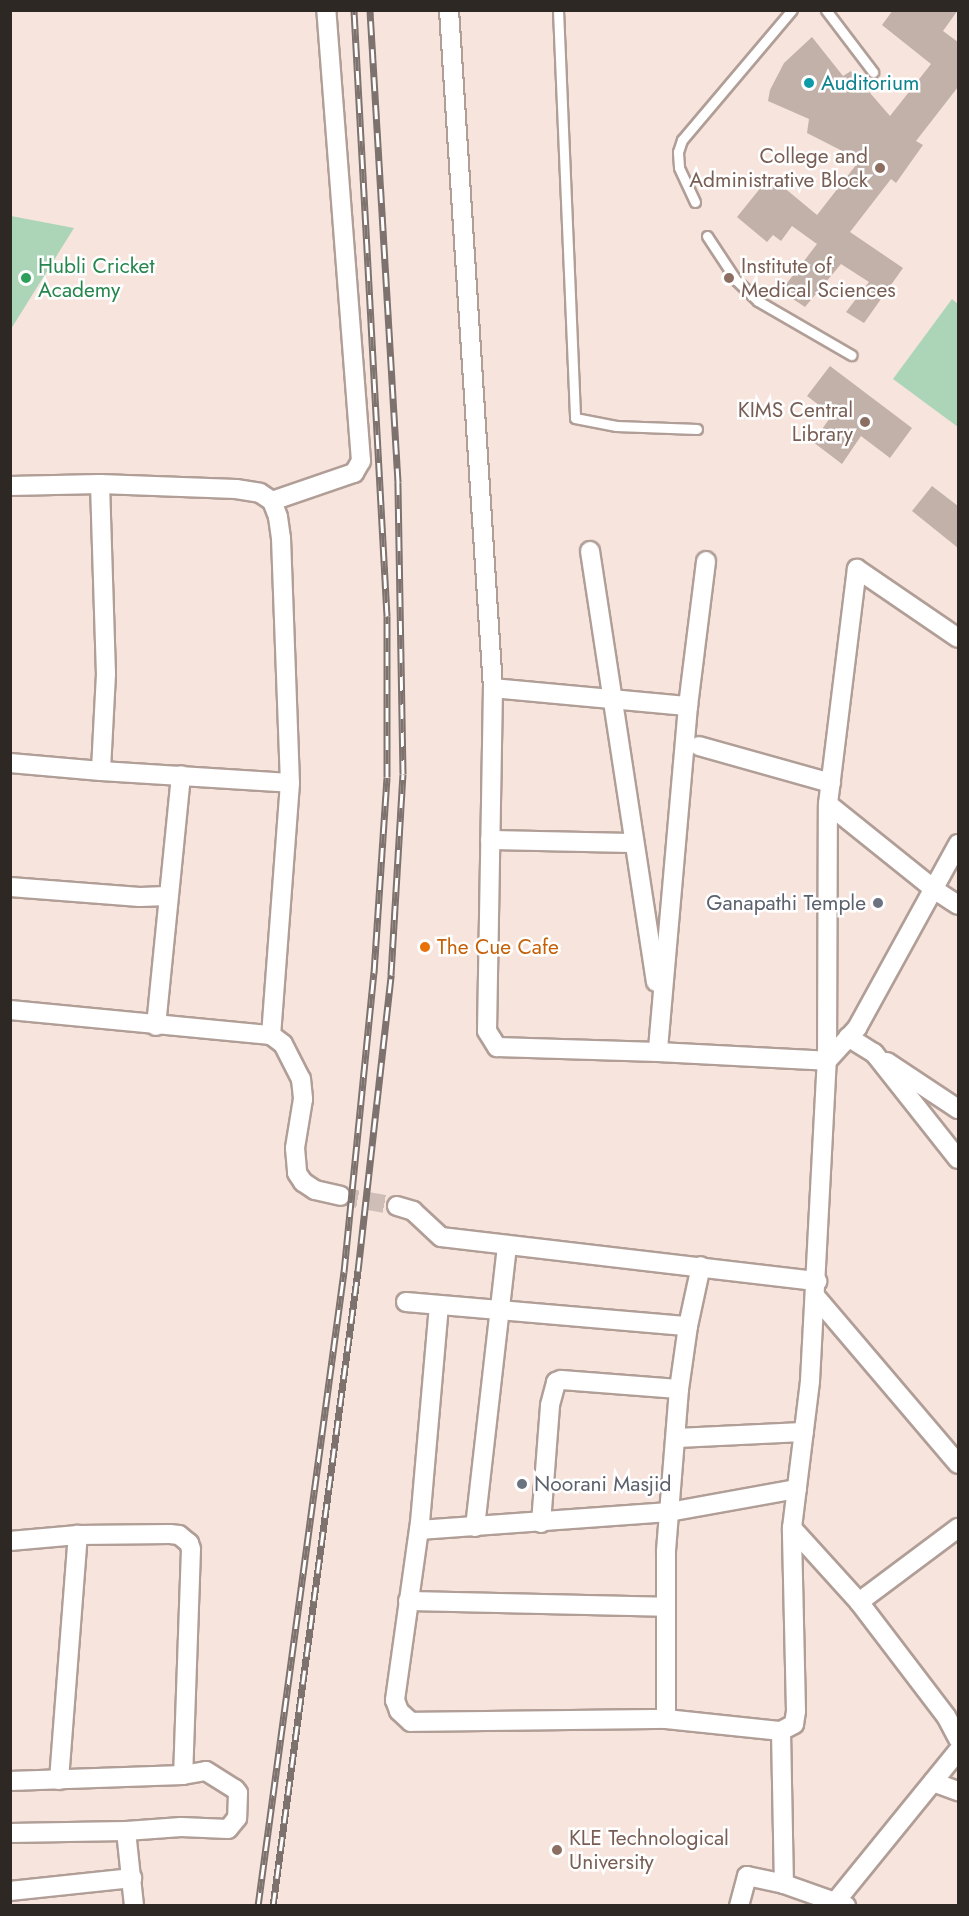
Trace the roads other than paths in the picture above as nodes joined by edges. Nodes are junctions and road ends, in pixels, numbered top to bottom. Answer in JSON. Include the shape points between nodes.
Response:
{"nodes":[{"id":1,"x":326,"y":10,"type":"edge"},
{"id":2,"x":449,"y":10,"type":"edge"},
{"id":3,"x":558,"y":10,"type":"edge"},
{"id":4,"x":792,"y":10,"type":"edge"},
{"id":5,"x":826,"y":10,"type":"edge"},
{"id":6,"x":873,"y":72,"type":"dead end"},
{"id":7,"x":694,"y":202,"type":"dead end"},
{"id":8,"x":707,"y":236,"type":"dead end"},
{"id":9,"x":851,"y":355,"type":"dead end"},
{"id":10,"x":697,"y":429,"type":"dead end"},
{"id":11,"x":100,"y":484,"type":"junction"},
{"id":12,"x":10,"y":486,"type":"edge"},
{"id":13,"x":272,"y":501,"type":"junction"},
{"id":14,"x":590,"y":550,"type":"dead end"},
{"id":15,"x":706,"y":561,"type":"dead end"},
{"id":16,"x":958,"y":639,"type":"edge"},
{"id":17,"x":493,"y":688,"type":"junction"},
{"id":18,"x":611,"y":698,"type":"junction"},
{"id":19,"x":688,"y":706,"type":"junction"},
{"id":20,"x":699,"y":746,"type":"dead end"},
{"id":21,"x":10,"y":762,"type":"edge"},
{"id":22,"x":101,"y":771,"type":"junction"},
{"id":23,"x":181,"y":775,"type":"junction"},
{"id":24,"x":290,"y":783,"type":"junction"},
{"id":25,"x":831,"y":783,"type":"junction"},
{"id":26,"x":828,"y":804,"type":"junction"},
{"id":27,"x":490,"y":840,"type":"junction"},
{"id":28,"x":633,"y":843,"type":"junction"},
{"id":29,"x":958,"y":844,"type":"edge"},
{"id":30,"x":10,"y":886,"type":"edge"},
{"id":31,"x":935,"y":890,"type":"junction"},
{"id":32,"x":167,"y":896,"type":"junction"},
{"id":33,"x":958,"y":905,"type":"edge"},
{"id":34,"x":660,"y":1008,"type":"junction"},
{"id":35,"x":10,"y":1010,"type":"edge"},
{"id":36,"x":156,"y":1026,"type":"junction"},
{"id":37,"x":271,"y":1035,"type":"junction"},
{"id":38,"x":848,"y":1037,"type":"junction"},
{"id":39,"x":658,"y":1052,"type":"junction"},
{"id":40,"x":874,"y":1053,"type":"junction"},
{"id":41,"x":827,"y":1061,"type":"junction"},
{"id":42,"x":958,"y":1109,"type":"edge"},
{"id":43,"x":958,"y":1159,"type":"edge"},
{"id":44,"x":340,"y":1196,"type":"tunnel mouth"},
{"id":45,"x":397,"y":1206,"type":"tunnel mouth"},
{"id":46,"x":507,"y":1245,"type":"junction"},
{"id":47,"x":701,"y":1266,"type":"junction"},
{"id":48,"x":816,"y":1289,"type":"junction"},
{"id":49,"x":405,"y":1302,"type":"dead end"},
{"id":50,"x":439,"y":1305,"type":"junction"},
{"id":51,"x":500,"y":1310,"type":"junction"},
{"id":52,"x":688,"y":1326,"type":"junction"},
{"id":53,"x":679,"y":1389,"type":"junction"},
{"id":54,"x":804,"y":1432,"type":"junction"},
{"id":55,"x":676,"y":1438,"type":"junction"},
{"id":56,"x":955,"y":1452,"type":"edge"},
{"id":57,"x":797,"y":1489,"type":"junction"},
{"id":58,"x":669,"y":1512,"type":"junction"},
{"id":59,"x":541,"y":1523,"type":"junction"},
{"id":60,"x":475,"y":1527,"type":"junction"},
{"id":61,"x":792,"y":1528,"type":"junction"},
{"id":62,"x":958,"y":1528,"type":"edge"},
{"id":63,"x":419,"y":1530,"type":"junction"},
{"id":64,"x":78,"y":1535,"type":"junction"},
{"id":65,"x":10,"y":1541,"type":"edge"},
{"id":66,"x":408,"y":1601,"type":"junction"},
{"id":67,"x":859,"y":1602,"type":"junction"},
{"id":68,"x":666,"y":1607,"type":"junction"},
{"id":69,"x":666,"y":1719,"type":"junction"},
{"id":70,"x":781,"y":1731,"type":"junction"},
{"id":71,"x":958,"y":1739,"type":"edge"},
{"id":72,"x":958,"y":1751,"type":"edge"},
{"id":73,"x":183,"y":1775,"type":"junction"},
{"id":74,"x":58,"y":1780,"type":"junction"},
{"id":75,"x":10,"y":1781,"type":"edge"},
{"id":76,"x":933,"y":1782,"type":"junction"},
{"id":77,"x":958,"y":1791,"type":"edge"},
{"id":78,"x":126,"y":1831,"type":"junction"},
{"id":79,"x":10,"y":1833,"type":"edge"},
{"id":80,"x":132,"y":1878,"type":"junction"},
{"id":81,"x":784,"y":1884,"type":"junction"},
{"id":82,"x":10,"y":1891,"type":"edge"},
{"id":83,"x":841,"y":1903,"type":"edge"},
{"id":84,"x":134,"y":1905,"type":"edge"},
{"id":85,"x":739,"y":1905,"type":"edge"}],
"edges":[{"from":1,"to":13,"type":"street","via":[[361,462],[354,473]]},
{"from":2,"to":17,"type":"street"},
{"from":3,"to":10,"type":"lane","via":[[575,418],[616,426]]},
{"from":4,"to":7,"type":"lane","via":[[682,140],[679,167]]},
{"from":5,"to":6,"type":"lane"},
{"from":8,"to":9,"type":"lane","via":[[736,280],[758,300]]},
{"from":11,"to":12,"type":"street"},
{"from":11,"to":13,"type":"street","via":[[236,489],[260,493]]},
{"from":11,"to":22,"type":"street","via":[[106,674]]},
{"from":13,"to":24,"type":"street","via":[[281,538]]},
{"from":14,"to":18,"type":"street"},
{"from":15,"to":19,"type":"street"},
{"from":16,"to":25,"type":"street","via":[[857,569]]},
{"from":17,"to":18,"type":"street"},
{"from":17,"to":27,"type":"street"},
{"from":18,"to":19,"type":"street"},
{"from":18,"to":28,"type":"street"},
{"from":19,"to":34,"type":"street"},
{"from":20,"to":25,"type":"street"},
{"from":21,"to":22,"type":"street"},
{"from":22,"to":23,"type":"street"},
{"from":23,"to":24,"type":"street"},
{"from":23,"to":32,"type":"street"},
{"from":24,"to":37,"type":"street"},
{"from":25,"to":26,"type":"street"},
{"from":26,"to":31,"type":"street"},
{"from":26,"to":41,"type":"street"},
{"from":27,"to":28,"type":"street"},
{"from":27,"to":39,"type":"street","via":[[487,1031],[497,1047]]},
{"from":28,"to":34,"type":"street"},
{"from":29,"to":31,"type":"street"},
{"from":30,"to":32,"type":"street"},
{"from":31,"to":33,"type":"street"},
{"from":31,"to":38,"type":"street","via":[[857,1028]]},
{"from":32,"to":36,"type":"street"},
{"from":34,"to":39,"type":"street"},
{"from":35,"to":36,"type":"street"},
{"from":36,"to":37,"type":"street"},
{"from":37,"to":44,"type":"street","via":[[283,1044],[301,1079],[303,1099],[295,1148],[297,1173],[315,1190]]},
{"from":38,"to":40,"type":"street"},
{"from":38,"to":41,"type":"street"},
{"from":39,"to":41,"type":"street"},
{"from":40,"to":42,"type":"street"},
{"from":40,"to":43,"type":"street"},
{"from":41,"to":48,"type":"street"},
{"from":45,"to":46,"type":"street","via":[[413,1211],[441,1237]]},
{"from":46,"to":47,"type":"street"},
{"from":46,"to":51,"type":"street"},
{"from":47,"to":48,"type":"street"},
{"from":47,"to":52,"type":"street"},
{"from":48,"to":54,"type":"street"},
{"from":48,"to":56,"type":"street"},
{"from":49,"to":50,"type":"street"},
{"from":50,"to":51,"type":"street"},
{"from":50,"to":63,"type":"street"},
{"from":51,"to":52,"type":"street"},
{"from":51,"to":60,"type":"street"},
{"from":52,"to":53,"type":"street"},
{"from":53,"to":55,"type":"street"},
{"from":53,"to":59,"type":"street","via":[[556,1382],[550,1406]]},
{"from":54,"to":55,"type":"street"},
{"from":54,"to":57,"type":"street"},
{"from":55,"to":58,"type":"street"},
{"from":57,"to":58,"type":"street"},
{"from":57,"to":61,"type":"street"},
{"from":58,"to":59,"type":"street"},
{"from":58,"to":68,"type":"street"},
{"from":59,"to":60,"type":"street"},
{"from":60,"to":63,"type":"street"},
{"from":61,"to":67,"type":"street"},
{"from":61,"to":70,"type":"street","via":[[795,1711],[794,1724]]},
{"from":62,"to":67,"type":"street"},
{"from":63,"to":66,"type":"street"},
{"from":64,"to":65,"type":"street"},
{"from":64,"to":73,"type":"street","via":[[170,1534],[189,1543]]},
{"from":64,"to":74,"type":"street"},
{"from":66,"to":68,"type":"street"},
{"from":66,"to":69,"type":"street","via":[[395,1700],[399,1711],[411,1722]]},
{"from":67,"to":71,"type":"street","via":[[946,1716]]},
{"from":68,"to":69,"type":"street"},
{"from":69,"to":70,"type":"street"},
{"from":70,"to":81,"type":"street"},
{"from":72,"to":76,"type":"street"},
{"from":73,"to":74,"type":"street"},
{"from":73,"to":78,"type":"street","via":[[206,1771],[235,1789],[237,1818],[232,1827]]},
{"from":74,"to":75,"type":"street"},
{"from":76,"to":77,"type":"street"},
{"from":76,"to":83,"type":"street"},
{"from":78,"to":79,"type":"street"},
{"from":78,"to":80,"type":"street"},
{"from":80,"to":82,"type":"street"},
{"from":80,"to":84,"type":"street"},
{"from":81,"to":83,"type":"street"},
{"from":81,"to":85,"type":"street","via":[[747,1876]]}]}
